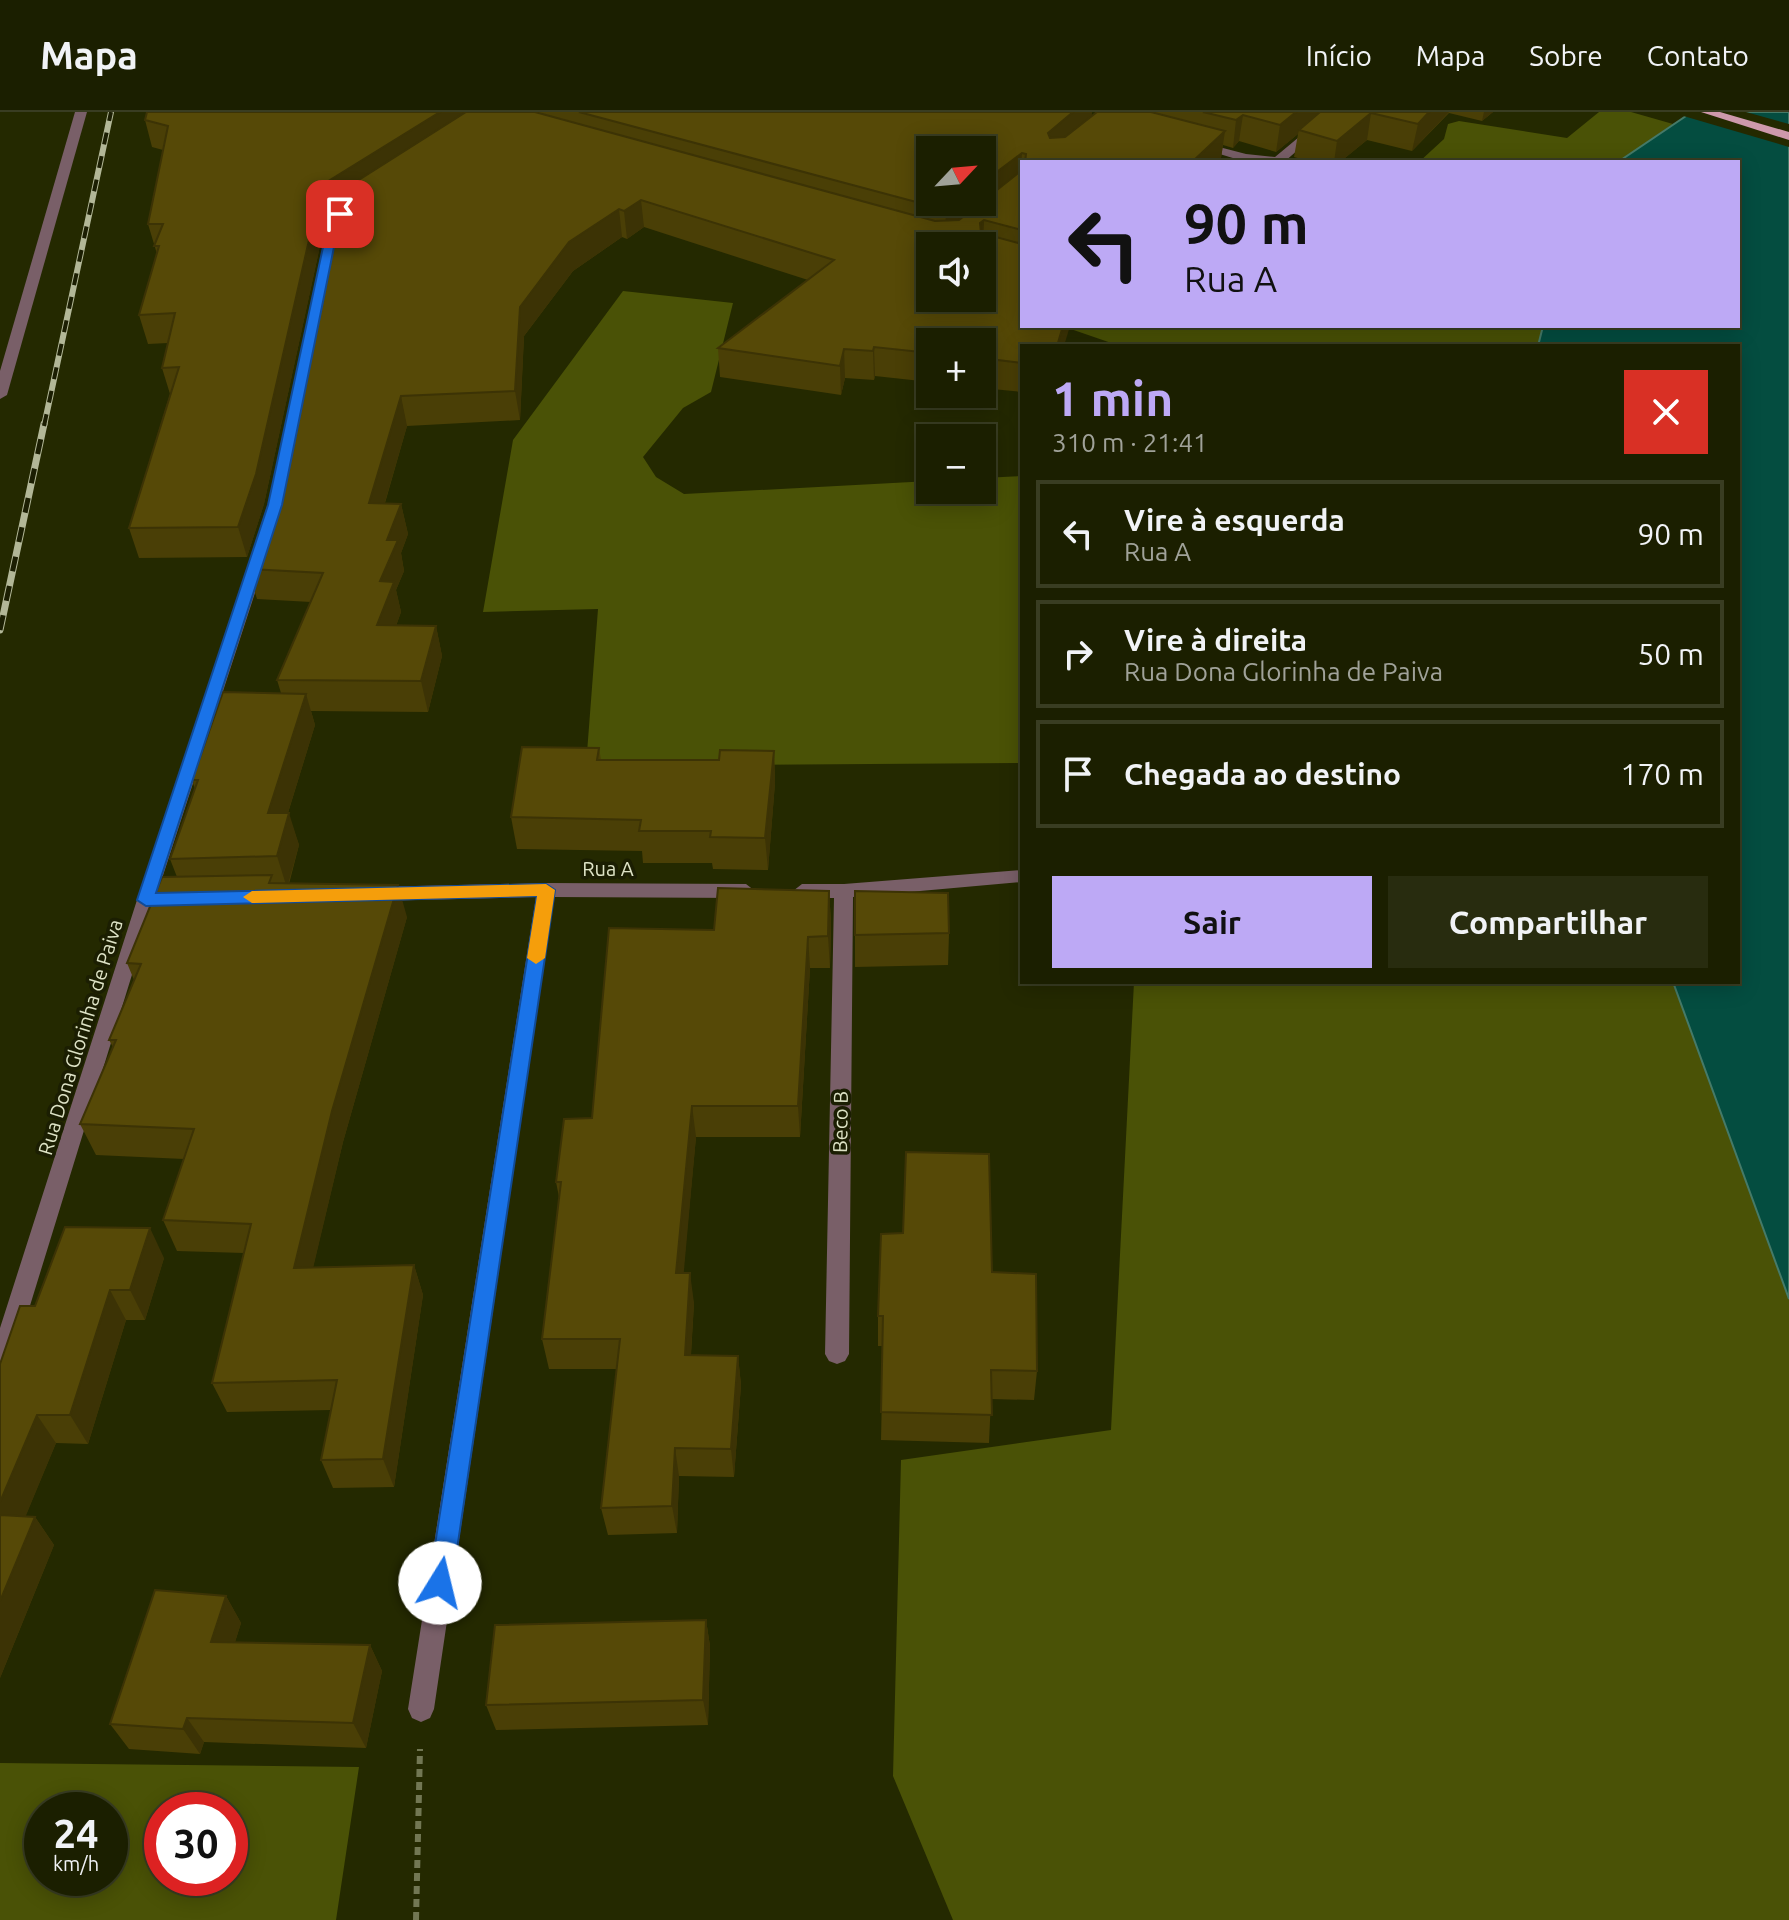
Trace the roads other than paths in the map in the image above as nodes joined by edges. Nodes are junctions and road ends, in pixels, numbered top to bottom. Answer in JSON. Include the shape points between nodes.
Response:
{"nodes":[{"id":1,"x":81,"y":112,"type":"edge"},
{"id":2,"x":1336,"y":112,"type":"edge"},
{"id":3,"x":1707,"y":112,"type":"edge"},
{"id":4,"x":1789,"y":136,"type":"edge"},
{"id":5,"x":1176,"y":139,"type":"edge"},
{"id":6,"x":1267,"y":160,"type":"edge"},
{"id":7,"x":1279,"y":160,"type":"edge"},
{"id":8,"x":0,"y":395,"type":"edge"},
{"id":9,"x":265,"y":535,"type":"edge"},
{"id":10,"x":1020,"y":876,"type":"edge"},
{"id":11,"x":546,"y":890,"type":"junction"},
{"id":12,"x":844,"y":891,"type":"junction"},
{"id":13,"x":362,"y":894,"type":"edge"},
{"id":14,"x":837,"y":1354,"type":"dead end"},
{"id":15,"x":0,"y":1364,"type":"edge"},
{"id":16,"x":421,"y":1709,"type":"road end"}],
"edges":[{"from":1,"to":8,"type":"street"},
{"from":2,"to":7,"type":"street"},
{"from":3,"to":4,"type":"main road"},
{"from":5,"to":6,"type":"street"},
{"from":9,"to":15,"type":"street","name":"Rua Dona Glorinha de Paiva","via":[[154,900]]},
{"from":10,"to":12,"type":"street","name":"Rua A"},
{"from":11,"to":12,"type":"street","name":"Rua A"},
{"from":11,"to":13,"type":"street","name":"Rua A"},
{"from":11,"to":16,"type":"street"},
{"from":12,"to":14,"type":"street","name":"Beco B"}]}
